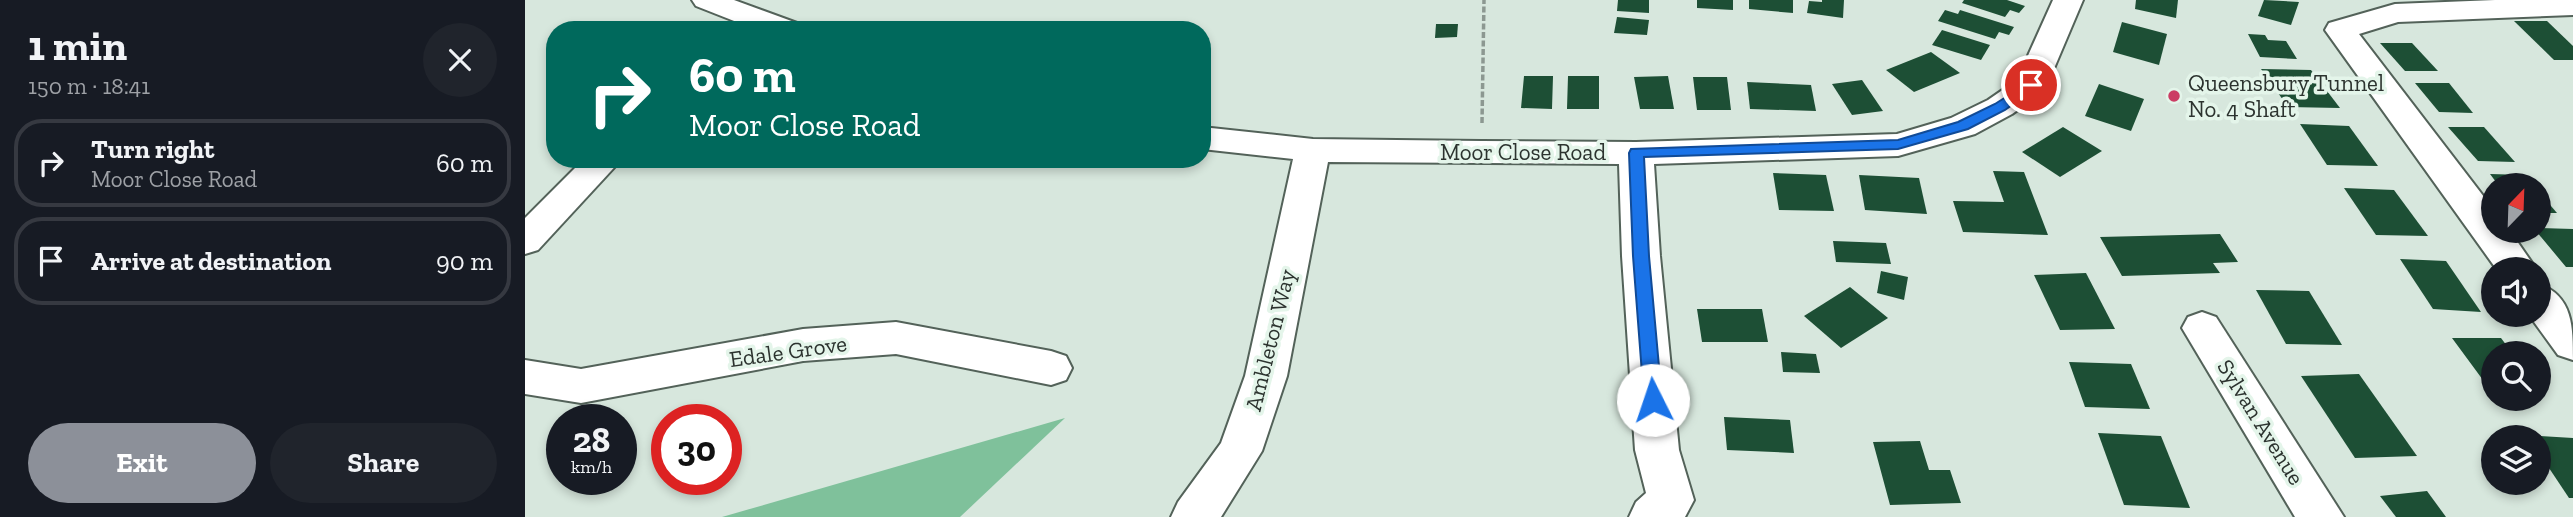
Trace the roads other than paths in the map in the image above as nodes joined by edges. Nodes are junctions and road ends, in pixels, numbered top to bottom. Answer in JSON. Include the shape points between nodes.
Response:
{"nodes":[{"id":1,"x":707,"y":0,"type":"edge"},
{"id":2,"x":2068,"y":0,"type":"edge"},
{"id":3,"x":2573,"y":6,"type":"edge"},
{"id":4,"x":762,"y":21,"type":"edge"},
{"id":5,"x":1211,"y":139,"type":"edge"},
{"id":6,"x":1313,"y":150,"type":"junction"},
{"id":7,"x":1636,"y":153,"type":"junction"},
{"id":8,"x":596,"y":168,"type":"edge"},
{"id":9,"x":525,"y":241,"type":"edge"},
{"id":10,"x":2508,"y":257,"type":"edge"},
{"id":11,"x":2551,"y":315,"type":"edge"},
{"id":12,"x":2202,"y":328,"type":"dead end"},
{"id":13,"x":2573,"y":344,"type":"edge"},
{"id":14,"x":1051,"y":368,"type":"dead end"},
{"id":15,"x":525,"y":377,"type":"edge"},
{"id":16,"x":1195,"y":517,"type":"edge"},
{"id":17,"x":1653,"y":517,"type":"edge"},
{"id":18,"x":2321,"y":517,"type":"edge"}],
"edges":[{"from":1,"to":4,"type":"street"},
{"from":2,"to":7,"type":"street","name":"Moor Close Road","via":[[2031,85],[1963,126],[1898,145]]},
{"from":3,"to":10,"type":"street","via":[[2395,13],[2340,30]]},
{"from":5,"to":6,"type":"street","name":"Moor Close Road"},
{"from":6,"to":7,"type":"street","name":"Moor Close Road"},
{"from":6,"to":16,"type":"street","name":"Ambleton Way","via":[[1266,376],[1240,451]]},
{"from":7,"to":17,"type":"street","via":[[1657,450],[1671,500]]},
{"from":8,"to":9,"type":"street"},
{"from":11,"to":13,"type":"street"},
{"from":12,"to":18,"type":"street","name":"Sylvan Avenue"},
{"from":14,"to":15,"type":"street","name":"Edale Grove","via":[[896,338],[803,345],[581,386]]}]}
